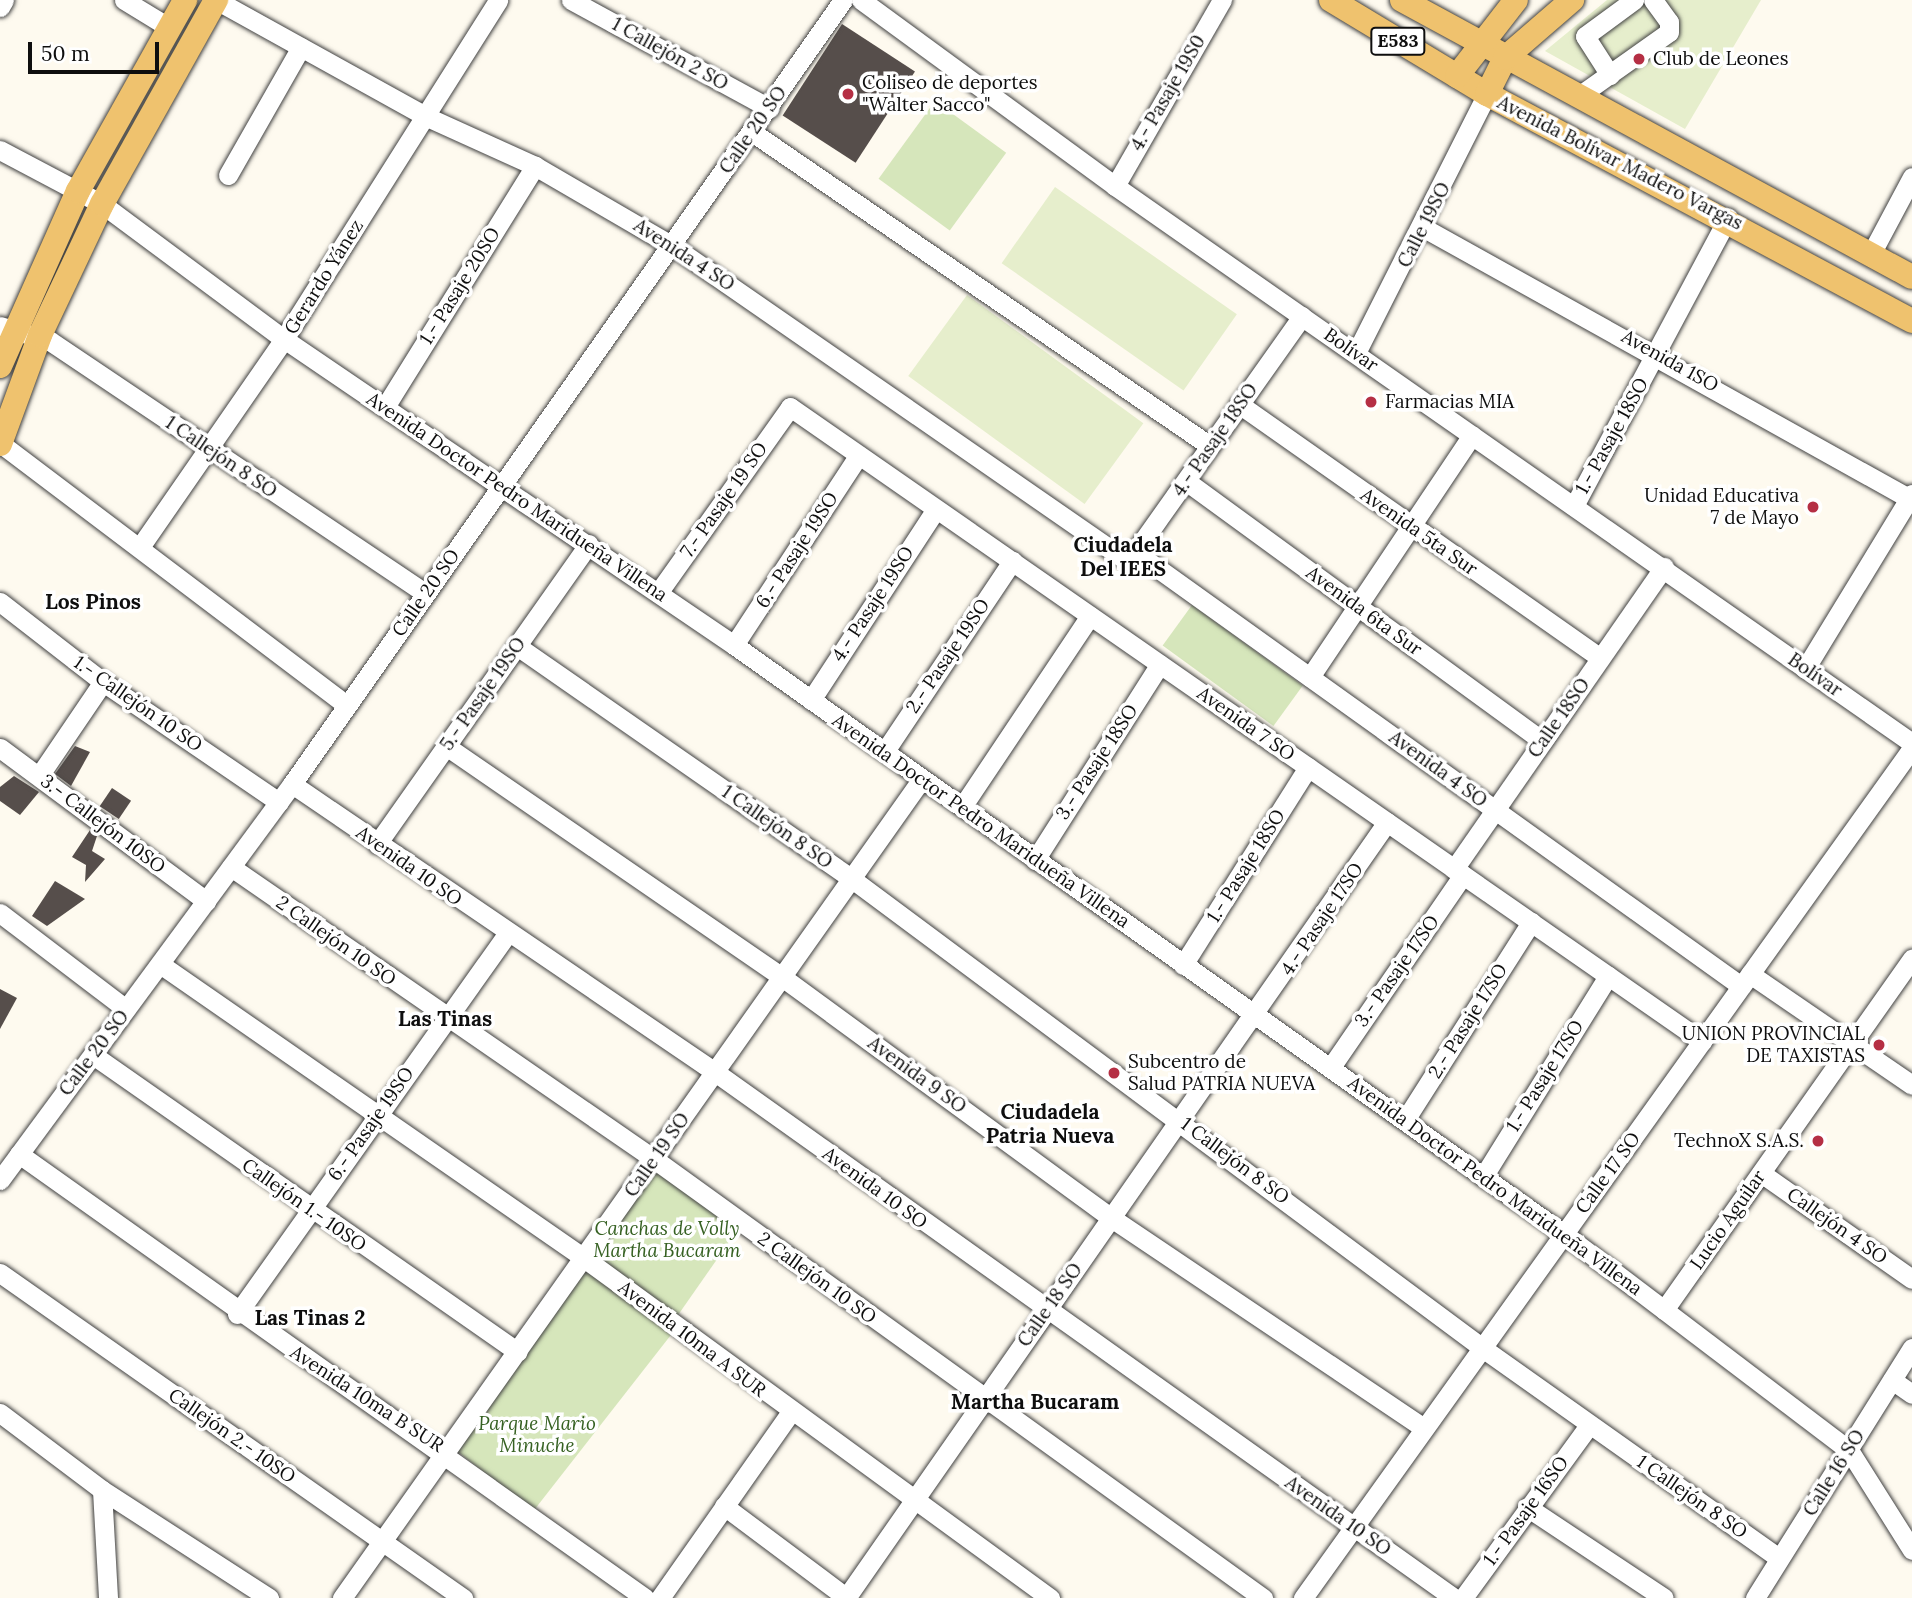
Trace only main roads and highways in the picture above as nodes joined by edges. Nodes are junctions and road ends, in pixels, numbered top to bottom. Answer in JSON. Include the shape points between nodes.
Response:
{"nodes":[{"id":1,"x":186,"y":0,"type":"edge"},
{"id":2,"x":216,"y":0,"type":"edge"},
{"id":3,"x":1331,"y":0,"type":"edge"},
{"id":4,"x":1402,"y":0,"type":"edge"},
{"id":5,"x":1516,"y":0,"type":"edge"},
{"id":6,"x":1572,"y":0,"type":"edge"},
{"id":7,"x":1477,"y":43,"type":"junction"},
{"id":8,"x":1505,"y":58,"type":"junction"},
{"id":9,"x":1457,"y":76,"type":"junction"},
{"id":10,"x":1487,"y":94,"type":"junction"},
{"id":11,"x":1912,"y":276,"type":"edge"},
{"id":12,"x":1912,"y":321,"type":"edge"},
{"id":13,"x":7,"y":328,"type":"edge"},
{"id":14,"x":0,"y":366,"type":"edge"},
{"id":15,"x":0,"y":444,"type":"edge"}],
"edges":[{"from":1,"to":13,"type":"main road"},
{"from":2,"to":15,"type":"main road","via":[[102,204],[40,335]]},
{"from":3,"to":9,"type":"main road","name":"Avenida Bolívar Madero Vargas","number":"E583"},
{"from":4,"to":7,"type":"main road","name":"Avenida Bolívar Madero Vargas","number":"E583"},
{"from":5,"to":7,"type":"main road"},
{"from":6,"to":8,"type":"main road"},
{"from":7,"to":8,"type":"main road","name":"Avenida Bolívar Madero Vargas","number":"E583"},
{"from":7,"to":9,"type":"main road"},
{"from":8,"to":10,"type":"main road"},
{"from":8,"to":11,"type":"main road","name":"Avenida Bolívar Madero Vargas","via":[[1583,93]]},
{"from":9,"to":10,"type":"main road","name":"Avenida Bolívar Madero Vargas","number":"E583"},
{"from":10,"to":12,"type":"main road","name":"Avenida Bolívar Madero Vargas","via":[[1728,218]]},
{"from":13,"to":14,"type":"main road"}]}
